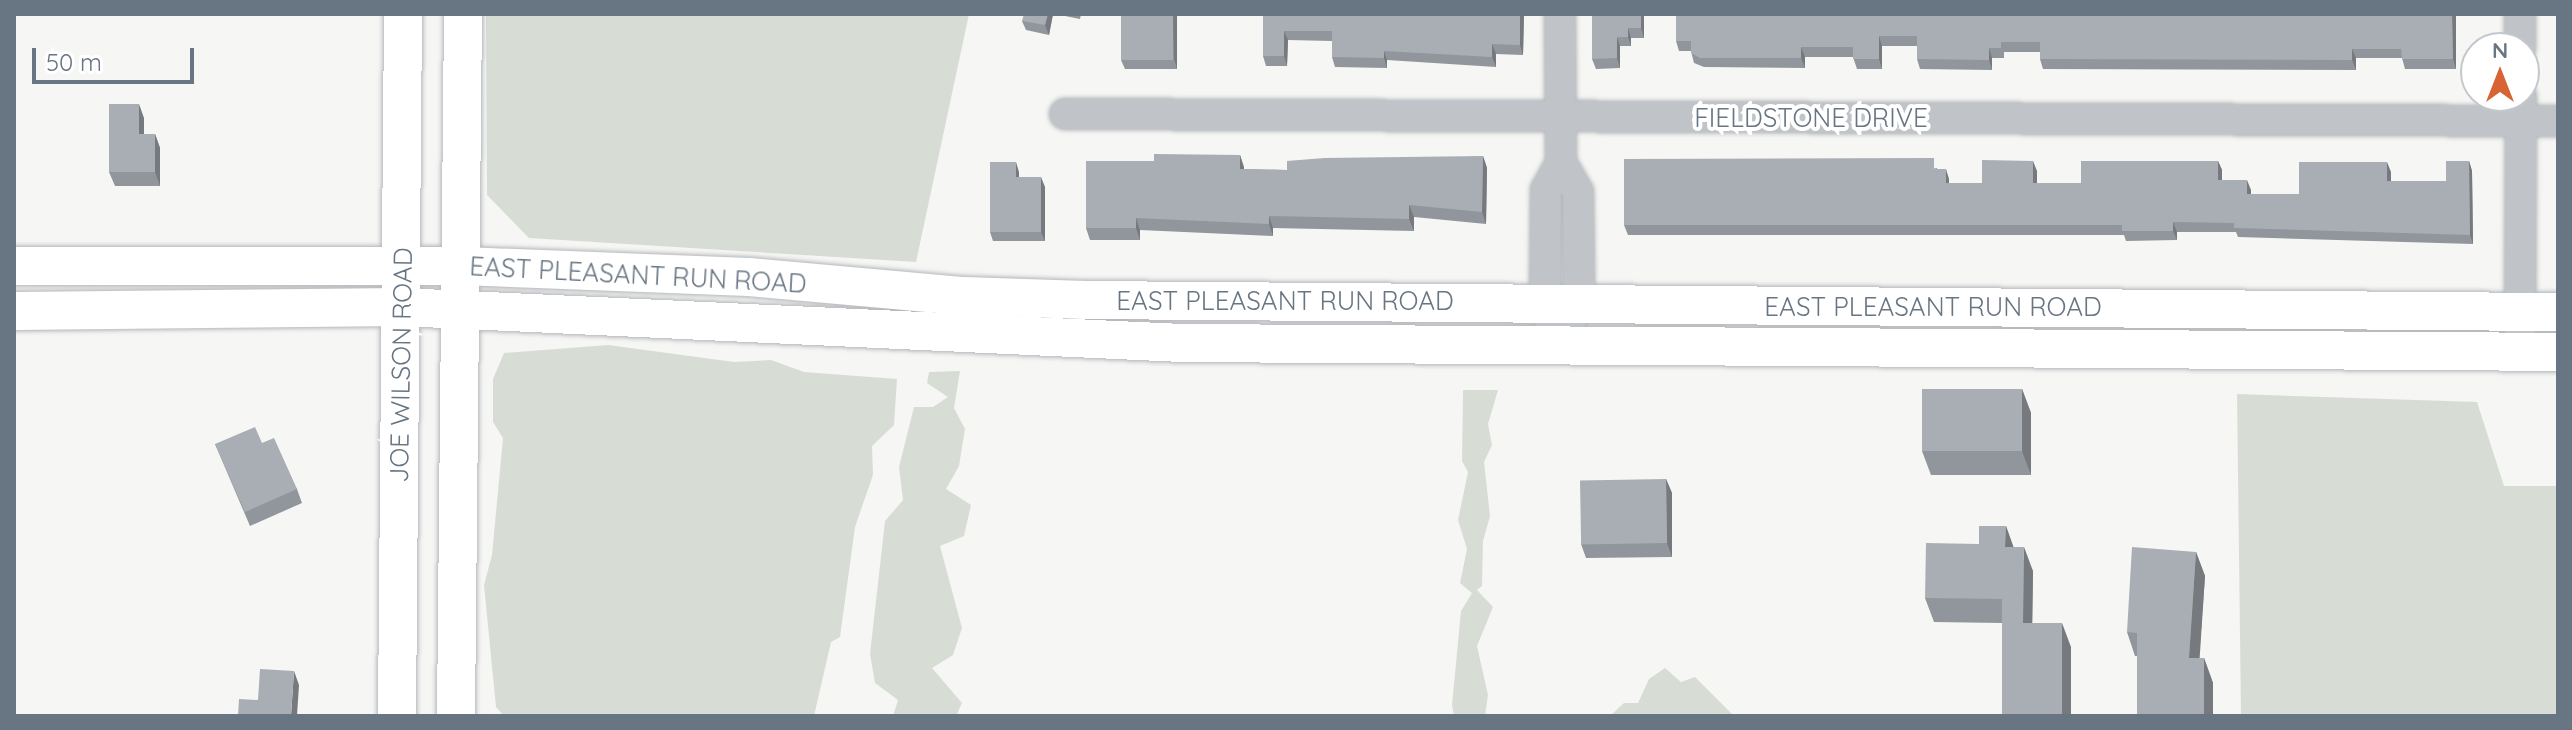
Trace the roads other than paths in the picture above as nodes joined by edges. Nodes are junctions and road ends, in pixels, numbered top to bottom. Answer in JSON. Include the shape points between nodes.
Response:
{"nodes":[{"id":1,"x":403,"y":14,"type":"edge"},
{"id":2,"x":463,"y":14,"type":"edge"},
{"id":3,"x":1560,"y":14,"type":"edge"},
{"id":4,"x":2460,"y":109,"type":"edge"},
{"id":5,"x":2522,"y":112,"type":"edge"},
{"id":6,"x":2533,"y":112,"type":"edge"},
{"id":7,"x":1065,"y":114,"type":"dead end"},
{"id":8,"x":1560,"y":117,"type":"junction"},
{"id":9,"x":2558,"y":121,"type":"edge"},
{"id":10,"x":14,"y":266,"type":"edge"},
{"id":11,"x":402,"y":266,"type":"junction"},
{"id":12,"x":462,"y":266,"type":"junction"},
{"id":13,"x":1562,"y":304,"type":"junction"},
{"id":14,"x":401,"y":307,"type":"junction"},
{"id":15,"x":2074,"y":308,"type":"junction"},
{"id":16,"x":461,"y":309,"type":"junction"},
{"id":17,"x":14,"y":311,"type":"edge"},
{"id":18,"x":2519,"y":311,"type":"junction"},
{"id":19,"x":2558,"y":312,"type":"edge"},
{"id":20,"x":1558,"y":344,"type":"junction"},
{"id":21,"x":2075,"y":350,"type":"junction"},
{"id":22,"x":2520,"y":352,"type":"junction"},
{"id":23,"x":2558,"y":352,"type":"edge"},
{"id":24,"x":397,"y":716,"type":"edge"},
{"id":25,"x":456,"y":716,"type":"edge"}],
"edges":[{"from":1,"to":11,"type":"main road","name":"JOE WILSON ROAD"},
{"from":2,"to":12,"type":"main road"},
{"from":3,"to":8,"type":"street"},
{"from":4,"to":8,"type":"street","name":"FIELDSTONE DRIVE"},
{"from":5,"to":18,"type":"street"},
{"from":6,"to":9,"type":"street","name":"FIELDSTONE DRIVE"},
{"from":7,"to":8,"type":"street","name":"FIELDSTONE DRIVE"},
{"from":8,"to":13,"type":"street","via":[[1561,163],[1578,192]]},
{"from":10,"to":11,"type":"main road","name":"EAST PLEASANT RUN ROAD"},
{"from":11,"to":12,"type":"main road","name":"EAST PLEASANT RUN ROAD"},
{"from":11,"to":14,"type":"main road","name":"JOE WILSON ROAD"},
{"from":12,"to":13,"type":"main road","name":"EAST PLEASANT RUN ROAD","via":[[749,277],[964,296]]},
{"from":12,"to":16,"type":"main road"},
{"from":13,"to":15,"type":"main road","name":"EAST PLEASANT RUN ROAD"},
{"from":13,"to":20,"type":"street"},
{"from":14,"to":16,"type":"main road","name":"EAST PLEASANT RUN ROAD"},
{"from":14,"to":17,"type":"main road","name":"EAST PLEASANT RUN ROAD"},
{"from":14,"to":24,"type":"main road","name":"JOE WILSON ROAD"},
{"from":15,"to":18,"type":"main road","name":"EAST PLEASANT RUN ROAD"},
{"from":15,"to":21,"type":"main road"},
{"from":16,"to":20,"type":"main road","name":"EAST PLEASANT RUN ROAD","via":[[1182,343]]},
{"from":16,"to":25,"type":"main road"},
{"from":18,"to":19,"type":"main road","name":"EAST PLEASANT RUN ROAD"},
{"from":18,"to":22,"type":"street"},
{"from":20,"to":21,"type":"main road","name":"EAST PLEASANT RUN ROAD"},
{"from":21,"to":22,"type":"main road","name":"EAST PLEASANT RUN ROAD"},
{"from":22,"to":23,"type":"main road","name":"EAST PLEASANT RUN ROAD"}]}
